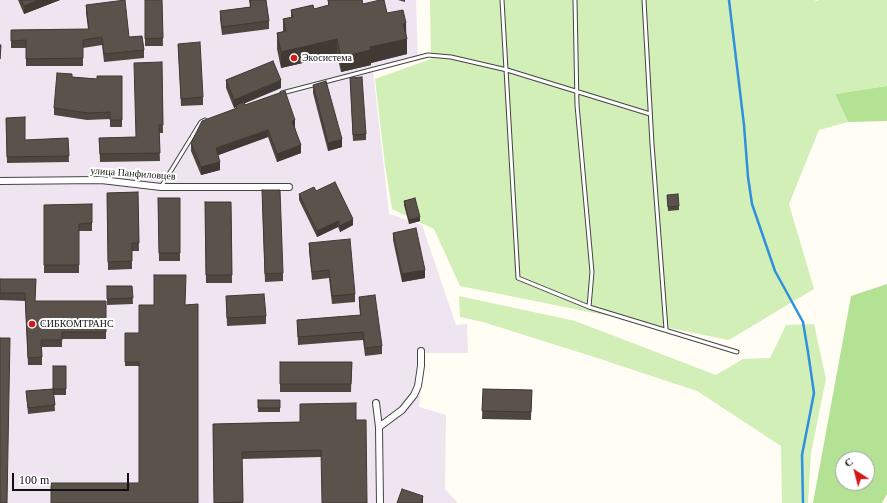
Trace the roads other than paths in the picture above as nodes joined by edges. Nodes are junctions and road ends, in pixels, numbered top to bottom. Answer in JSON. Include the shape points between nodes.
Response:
{"nodes":[{"id":1,"x":502,"y":0,"type":"edge"},
{"id":2,"x":575,"y":0,"type":"edge"},
{"id":3,"x":644,"y":0,"type":"edge"},
{"id":4,"x":507,"y":70,"type":"junction"},
{"id":5,"x":576,"y":91,"type":"junction"},
{"id":6,"x":278,"y":95,"type":"edge"},
{"id":7,"x":650,"y":114,"type":"junction"},
{"id":8,"x":208,"y":119,"type":"edge"},
{"id":9,"x":0,"y":181,"type":"edge"},
{"id":10,"x":161,"y":187,"type":"junction"},
{"id":11,"x":289,"y":187,"type":"dead end"},
{"id":12,"x":589,"y":307,"type":"junction"},
{"id":13,"x":666,"y":329,"type":"junction"},
{"id":14,"x":421,"y":351,"type":"dead end"},
{"id":15,"x":738,"y":352,"type":"dead end"},
{"id":16,"x":376,"y":402,"type":"dead end"},
{"id":17,"x":379,"y":428,"type":"junction"},
{"id":18,"x":380,"y":503,"type":"edge"}],
"edges":[{"from":1,"to":4,"type":"lane"},
{"from":2,"to":5,"type":"lane"},
{"from":3,"to":7,"type":"lane"},
{"from":4,"to":5,"type":"lane"},
{"from":4,"to":6,"type":"lane","via":[[450,57],[428,55]]},
{"from":4,"to":12,"type":"lane","via":[[518,278]]},
{"from":5,"to":7,"type":"lane"},
{"from":5,"to":12,"type":"lane","via":[[592,272]]},
{"from":7,"to":13,"type":"lane"},
{"from":8,"to":10,"type":"lane","via":[[201,122]]},
{"from":9,"to":10,"type":"street","name":"улица Панфиловцев","via":[[101,180]]},
{"from":10,"to":11,"type":"street","name":"улица Панфиловцев"},
{"from":12,"to":13,"type":"lane"},
{"from":13,"to":15,"type":"lane"},
{"from":14,"to":17,"type":"street","via":[[418,386],[414,395],[402,410]]},
{"from":16,"to":17,"type":"street"},
{"from":17,"to":18,"type":"street"}]}
